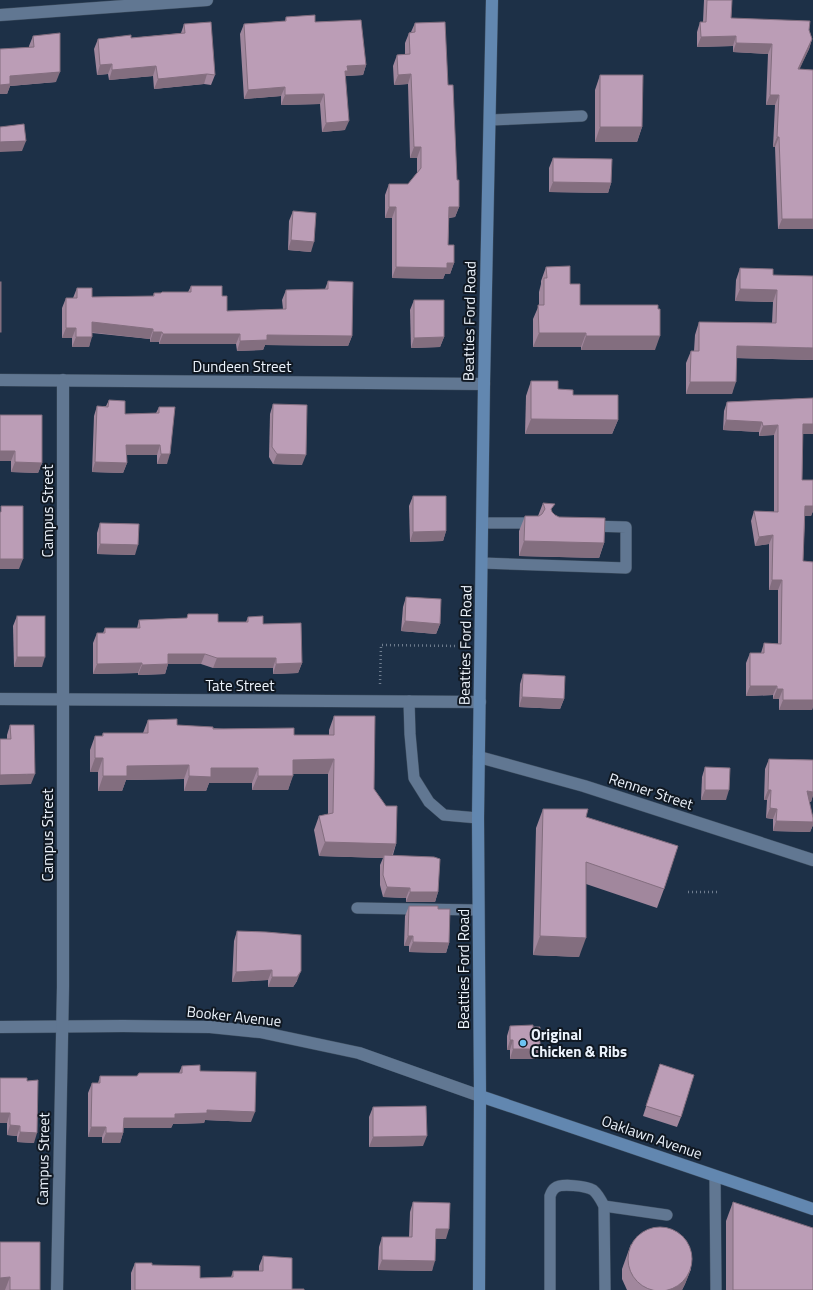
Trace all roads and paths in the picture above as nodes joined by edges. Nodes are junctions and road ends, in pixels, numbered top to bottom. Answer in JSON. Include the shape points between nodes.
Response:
{"nodes":[{"id":1,"x":207,"y":0,"type":"edge"},
{"id":2,"x":492,"y":0,"type":"edge"},
{"id":3,"x":0,"y":15,"type":"edge"},
{"id":4,"x":582,"y":116,"type":"dead end"},
{"id":5,"x":490,"y":120,"type":"junction"},
{"id":6,"x":0,"y":380,"type":"edge"},
{"id":7,"x":63,"y":380,"type":"junction"},
{"id":8,"x":484,"y":384,"type":"junction"},
{"id":9,"x":482,"y":523,"type":"junction"},
{"id":10,"x":533,"y":523,"type":"edge"},
{"id":11,"x":582,"y":526,"type":"edge"},
{"id":12,"x":482,"y":563,"type":"junction"},
{"id":13,"x":458,"y":646,"type":"dead end"},
{"id":14,"x":380,"y":684,"type":"dead end"},
{"id":15,"x":0,"y":699,"type":"edge"},
{"id":16,"x":63,"y":700,"type":"junction"},
{"id":17,"x":408,"y":701,"type":"junction"},
{"id":18,"x":480,"y":702,"type":"junction"},
{"id":19,"x":479,"y":757,"type":"junction"},
{"id":20,"x":478,"y":818,"type":"junction"},
{"id":21,"x":813,"y":860,"type":"edge"},
{"id":22,"x":688,"y":892,"type":"dead end"},
{"id":23,"x":720,"y":892,"type":"dead end"},
{"id":24,"x":357,"y":908,"type":"dead end"},
{"id":25,"x":478,"y":910,"type":"junction"},
{"id":26,"x":62,"y":1026,"type":"junction"},
{"id":27,"x":0,"y":1027,"type":"edge"},
{"id":28,"x":480,"y":1096,"type":"junction"},
{"id":29,"x":715,"y":1176,"type":"junction"},
{"id":30,"x":604,"y":1206,"type":"junction"},
{"id":31,"x":813,"y":1209,"type":"edge"},
{"id":32,"x":667,"y":1215,"type":"dead end"},
{"id":33,"x":57,"y":1290,"type":"edge"},
{"id":34,"x":479,"y":1290,"type":"edge"},
{"id":35,"x":550,"y":1290,"type":"edge"},
{"id":36,"x":605,"y":1290,"type":"edge"},
{"id":37,"x":716,"y":1290,"type":"edge"}],
"edges":[{"from":1,"to":3,"type":"street"},
{"from":2,"to":5,"type":"main road","name":"Beatties Ford Road"},
{"from":4,"to":5,"type":"lane"},
{"from":5,"to":8,"type":"main road","name":"Beatties Ford Road"},
{"from":6,"to":7,"type":"street","name":"Dundeen Street"},
{"from":7,"to":8,"type":"street","name":"Dundeen Street"},
{"from":7,"to":16,"type":"street","name":"Campus Street"},
{"from":8,"to":9,"type":"main road","name":"Beatties Ford Road"},
{"from":9,"to":10,"type":"lane"},
{"from":9,"to":12,"type":"main road","name":"Beatties Ford Road"},
{"from":11,"to":12,"type":"lane","via":[[626,527],[626,568]]},
{"from":12,"to":18,"type":"main road","name":"Beatties Ford Road"},
{"from":13,"to":14,"type":"path","via":[[381,646]]},
{"from":15,"to":16,"type":"street","name":"Tate Street"},
{"from":16,"to":17,"type":"street","name":"Tate Street"},
{"from":16,"to":26,"type":"street","name":"Campus Street"},
{"from":17,"to":18,"type":"street","name":"Tate Street"},
{"from":17,"to":20,"type":"lane","via":[[414,778],[429,802],[444,815]]},
{"from":18,"to":19,"type":"main road","name":"Beatties Ford Road"},
{"from":19,"to":20,"type":"main road","name":"Beatties Ford Road"},
{"from":19,"to":21,"type":"street","name":"Renner Street","via":[[584,786]]},
{"from":20,"to":25,"type":"main road","name":"Beatties Ford Road"},
{"from":22,"to":23,"type":"path"},
{"from":24,"to":25,"type":"lane"},
{"from":25,"to":28,"type":"main road","name":"Beatties Ford Road"},
{"from":26,"to":27,"type":"street","name":"Booker Avenue"},
{"from":26,"to":28,"type":"street","name":"Booker Avenue","via":[[210,1027],[260,1032],[359,1053]]},
{"from":26,"to":33,"type":"street","name":"Campus Street"},
{"from":28,"to":29,"type":"main road","name":"Oaklawn Avenue"},
{"from":28,"to":34,"type":"main road","name":"Beatties Ford Road"},
{"from":29,"to":31,"type":"main road","name":"Oaklawn Avenue"},
{"from":29,"to":37,"type":"lane"},
{"from":30,"to":32,"type":"lane"},
{"from":30,"to":35,"type":"lane","via":[[599,1196],[587,1187],[561,1185],[552,1192]]},
{"from":30,"to":36,"type":"lane"}]}
